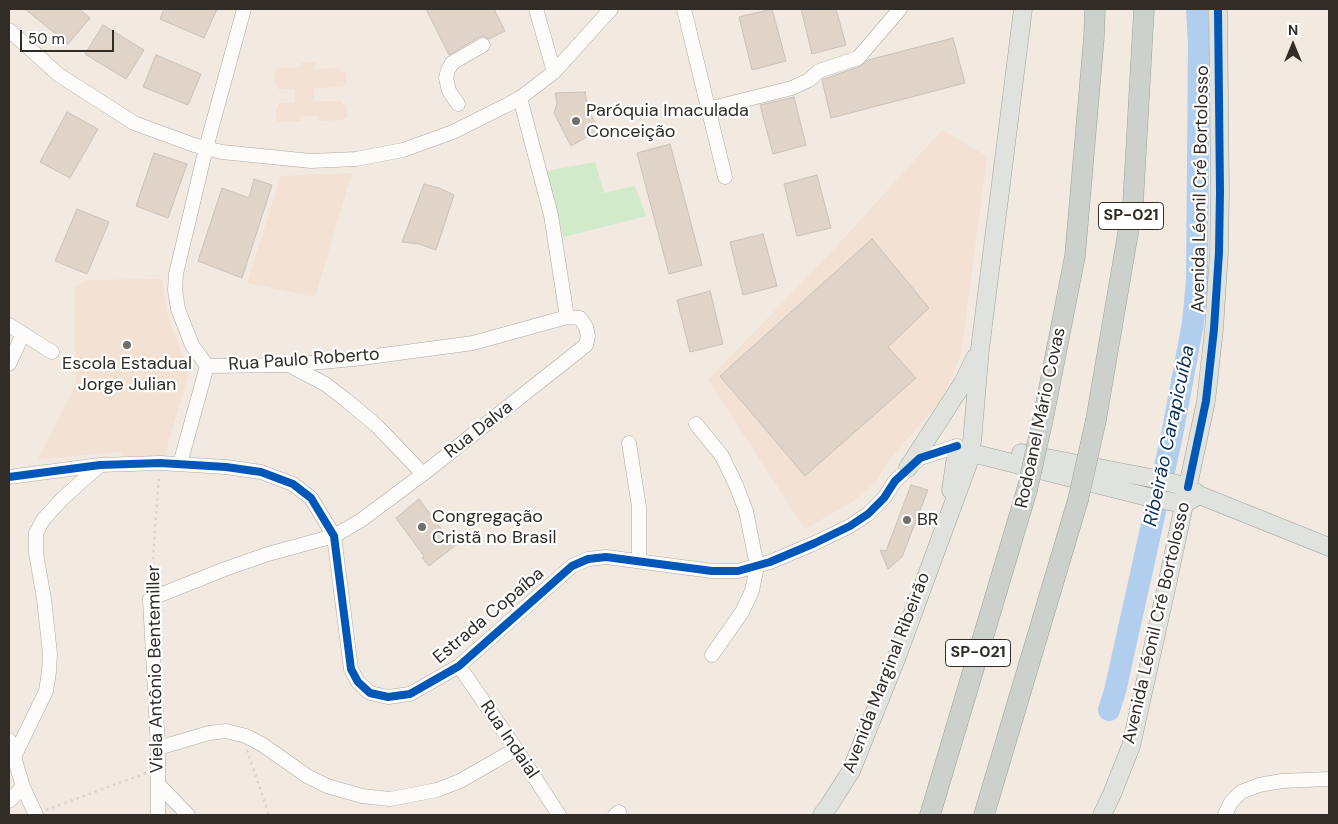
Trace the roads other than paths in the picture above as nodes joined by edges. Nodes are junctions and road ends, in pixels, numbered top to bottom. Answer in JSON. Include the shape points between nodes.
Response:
{"nodes":[{"id":1,"x":244,"y":9,"type":"edge"},
{"id":2,"x":536,"y":9,"type":"edge"},
{"id":3,"x":612,"y":9,"type":"edge"},
{"id":4,"x":684,"y":9,"type":"edge"},
{"id":5,"x":900,"y":9,"type":"edge"},
{"id":6,"x":1023,"y":9,"type":"edge"},
{"id":7,"x":1094,"y":9,"type":"edge"},
{"id":8,"x":1144,"y":9,"type":"edge"},
{"id":9,"x":1218,"y":9,"type":"edge"},
{"id":10,"x":9,"y":30,"type":"edge"},
{"id":11,"x":483,"y":46,"type":"dead end"},
{"id":12,"x":554,"y":72,"type":"junction"},
{"id":13,"x":520,"y":98,"type":"junction"},
{"id":14,"x":458,"y":104,"type":"dead end"},
{"id":15,"x":708,"y":109,"type":"junction"},
{"id":16,"x":206,"y":148,"type":"junction"},
{"id":17,"x":725,"y":177,"type":"dead end"},
{"id":18,"x":567,"y":317,"type":"junction"},
{"id":19,"x":9,"y":325,"type":"edge"},
{"id":20,"x":23,"y":334,"type":"junction"},
{"id":21,"x":980,"y":349,"type":"junction"},
{"id":22,"x":52,"y":352,"type":"dead end"},
{"id":23,"x":9,"y":364,"type":"edge"},
{"id":24,"x":289,"y":365,"type":"junction"},
{"id":25,"x":207,"y":366,"type":"junction"},
{"id":26,"x":696,"y":424,"type":"dead end"},
{"id":27,"x":628,"y":443,"type":"dead end"},
{"id":28,"x":965,"y":446,"type":"junction"},
{"id":29,"x":180,"y":464,"type":"junction"},
{"id":30,"x":100,"y":465,"type":"junction"},
{"id":31,"x":908,"y":468,"type":"junction"},
{"id":32,"x":423,"y":474,"type":"junction"},
{"id":33,"x":9,"y":477,"type":"edge"},
{"id":34,"x":1178,"y":492,"type":"junction"},
{"id":35,"x":334,"y":536,"type":"junction"},
{"id":36,"x":1329,"y":547,"type":"edge"},
{"id":37,"x":639,"y":561,"type":"junction"},
{"id":38,"x":757,"y":566,"type":"junction"},
{"id":39,"x":150,"y":599,"type":"joint"},
{"id":40,"x":712,"y":655,"type":"dead end"},
{"id":41,"x":459,"y":666,"type":"junction"},
{"id":42,"x":9,"y":740,"type":"edge"},
{"id":43,"x":158,"y":748,"type":"junction"},
{"id":44,"x":516,"y":749,"type":"junction"},
{"id":45,"x":14,"y":757,"type":"junction"},
{"id":46,"x":1329,"y":779,"type":"edge"},
{"id":47,"x":158,"y":784,"type":"junction"},
{"id":48,"x":23,"y":786,"type":"junction"},
{"id":49,"x":9,"y":801,"type":"edge"},
{"id":50,"x":36,"y":815,"type":"edge"},
{"id":51,"x":158,"y":815,"type":"edge"},
{"id":52,"x":188,"y":815,"type":"edge"},
{"id":53,"x":559,"y":815,"type":"edge"},
{"id":54,"x":822,"y":815,"type":"edge"},
{"id":55,"x":930,"y":815,"type":"edge"},
{"id":56,"x":984,"y":815,"type":"edge"},
{"id":57,"x":1102,"y":815,"type":"edge"},
{"id":58,"x":1225,"y":815,"type":"edge"}],
"edges":[{"from":1,"to":16,"type":"street","name":"Rua Paulo Roberto"},
{"from":2,"to":12,"type":"street"},
{"from":3,"to":12,"type":"street"},
{"from":4,"to":15,"type":"street"},
{"from":5,"to":15,"type":"street","via":[[858,58],[820,71],[792,88]]},
{"from":6,"to":21,"type":"main road"},
{"from":7,"to":55,"type":"highway","name":"Rodoanel Mário Covas","number":"SP-021","bridge":true,"via":[[1075,256],[1043,419],[1027,490]]},
{"from":8,"to":56,"type":"highway","number":"SP-021","bridge":true,"via":[[1133,204],[1096,420],[1078,500]]},
{"from":9,"to":34,"type":"main road","name":"Avenida Léonil Cré Bortolosso","via":[[1220,191],[1214,329],[1206,401]]},
{"from":10,"to":16,"type":"street","via":[[59,75],[134,123]]},
{"from":11,"to":14,"type":"street","via":[[452,63],[448,70],[448,90]]},
{"from":12,"to":13,"type":"street"},
{"from":13,"to":16,"type":"street","via":[[452,132],[403,150],[356,159],[289,160]]},
{"from":13,"to":18,"type":"street","via":[[551,215]]},
{"from":15,"to":17,"type":"street"},
{"from":16,"to":25,"type":"street","name":"Rua Paulo Roberto","via":[[175,290],[178,309],[192,344]]},
{"from":18,"to":24,"type":"street","name":"Rua Paulo Roberto","via":[[473,343]]},
{"from":18,"to":32,"type":"street","name":"Rua Dalva","via":[[584,321],[588,336],[586,344]]},
{"from":19,"to":20,"type":"street"},
{"from":20,"to":22,"type":"street"},
{"from":20,"to":23,"type":"street"},
{"from":21,"to":28,"type":"main road"},
{"from":21,"to":31,"type":"main road","via":[[963,383]]},
{"from":24,"to":25,"type":"street","name":"Rua Paulo Roberto"},
{"from":24,"to":32,"type":"street","via":[[346,400],[376,425]]},
{"from":25,"to":29,"type":"street"},
{"from":26,"to":38,"type":"street","via":[[722,456],[736,485],[746,511]]},
{"from":27,"to":37,"type":"street","via":[[639,507]]},
{"from":28,"to":31,"type":"street","name":"Estrada Copaíba","via":[[920,458]]},
{"from":28,"to":34,"type":"main road"},
{"from":28,"to":34,"type":"main road","via":[[1152,498]]},
{"from":28,"to":54,"type":"main road","name":"Avenida Marginal Ribeirão","via":[[945,527],[896,659],[851,771]]},
{"from":29,"to":30,"type":"street","name":"Estrada Copaíba"},
{"from":29,"to":35,"type":"street","name":"Estrada Copaíba","via":[[261,472],[293,484],[311,498]]},
{"from":30,"to":33,"type":"street","name":"Estrada Copaíba"},
{"from":30,"to":45,"type":"street","via":[[62,499],[36,533],[50,654],[49,672],[46,691]]},
{"from":31,"to":38,"type":"street","name":"Estrada Copaíba","via":[[884,498],[856,522],[816,543]]},
{"from":32,"to":35,"type":"street","name":"Rua Dalva","via":[[373,512]]},
{"from":34,"to":36,"type":"main road"},
{"from":34,"to":57,"type":"main road","name":"Avenida Léonil Cré Bortolosso","via":[[1131,746]]},
{"from":35,"to":39,"type":"street","name":"Rua Dalva","via":[[268,554]]},
{"from":35,"to":41,"type":"street","name":"Estrada Copaíba","via":[[348,651],[351,669],[358,682],[370,692],[388,697],[410,694]]},
{"from":37,"to":38,"type":"street","name":"Estrada Copaíba","via":[[712,571],[738,571]]},
{"from":37,"to":41,"type":"street","name":"Estrada Copaíba","via":[[606,557],[588,559],[572,566]]},
{"from":38,"to":40,"type":"street","via":[[752,591],[742,612]]},
{"from":39,"to":43,"type":"street","name":"Viela Antônio Bentemiller"},
{"from":41,"to":44,"type":"street","name":"Rua Indaial"},
{"from":42,"to":45,"type":"street"},
{"from":43,"to":44,"type":"street","via":[[226,731],[263,745],[327,786],[362,796],[390,798],[437,790],[460,781]]},
{"from":43,"to":47,"type":"street","name":"Viela Antônio Bentemiller"},
{"from":44,"to":53,"type":"street","name":"Rua Indaial"},
{"from":45,"to":48,"type":"street"},
{"from":46,"to":58,"type":"street","via":[[1259,785],[1241,792]]},
{"from":47,"to":51,"type":"street","name":"Viela Antônio Bentemiller"},
{"from":47,"to":52,"type":"street"},
{"from":48,"to":49,"type":"street"},
{"from":48,"to":50,"type":"street"}]}
